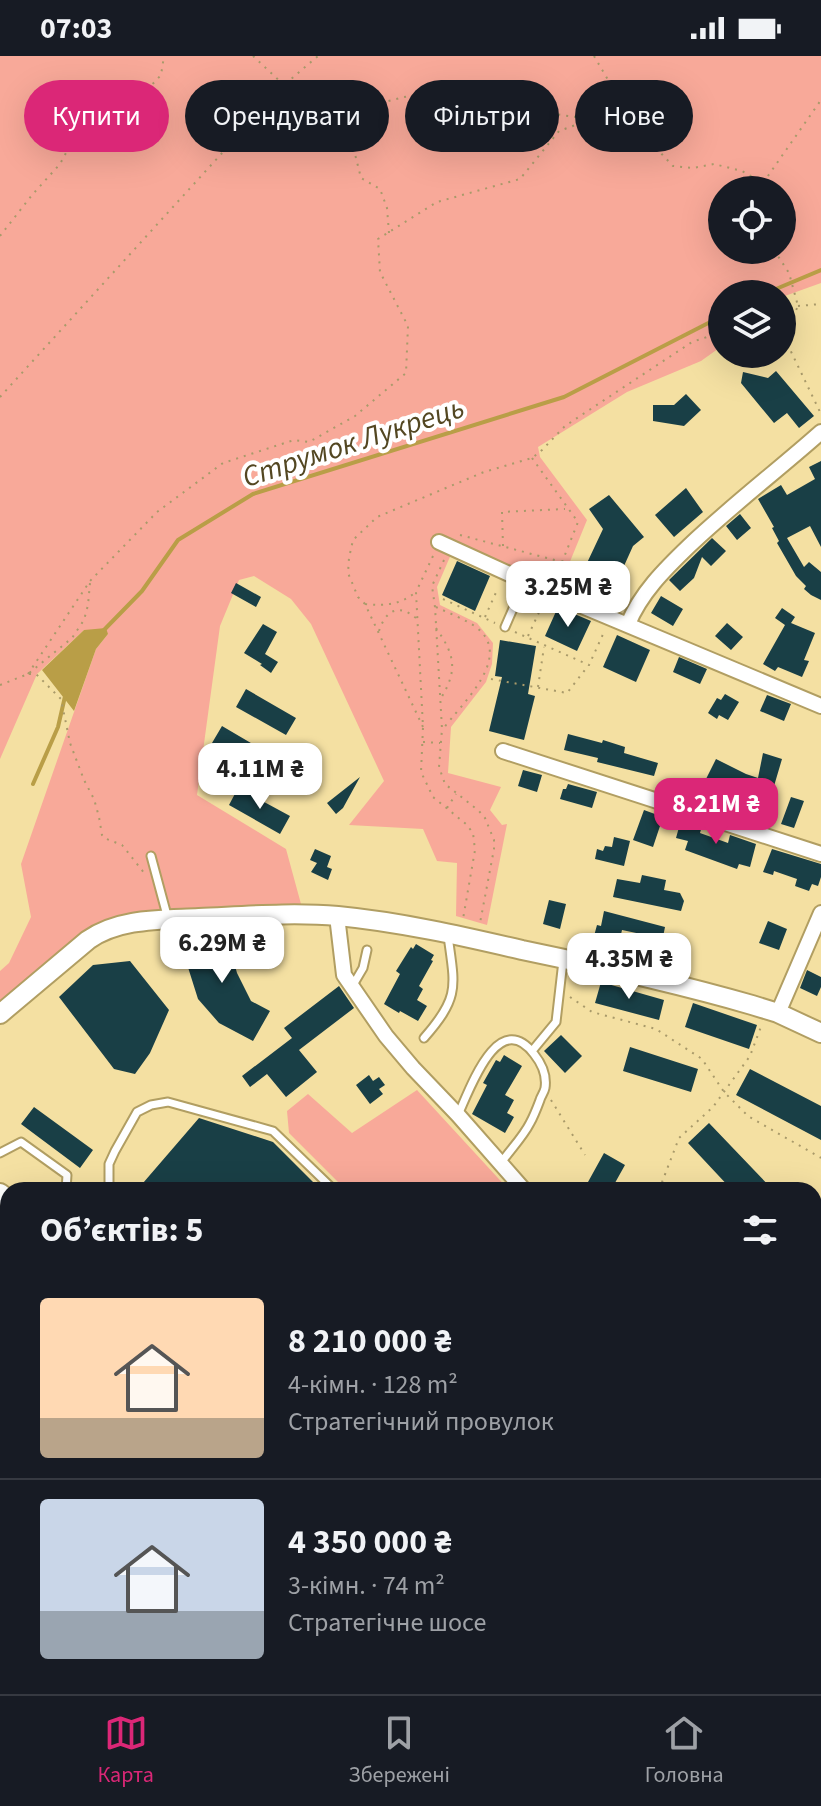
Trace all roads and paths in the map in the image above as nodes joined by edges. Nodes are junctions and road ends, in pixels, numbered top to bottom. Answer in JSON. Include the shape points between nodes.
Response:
{"nodes":[{"id":1,"x":164,"y":56,"type":"edge"},
{"id":2,"x":253,"y":56,"type":"edge"},
{"id":3,"x":318,"y":56,"type":"edge"},
{"id":4,"x":594,"y":56,"type":"edge"},
{"id":5,"x":279,"y":80,"type":"edge"},
{"id":6,"x":290,"y":80,"type":"edge"},
{"id":7,"x":608,"y":80,"type":"edge"},
{"id":8,"x":821,"y":100,"type":"edge"},
{"id":9,"x":389,"y":101,"type":"edge"},
{"id":10,"x":575,"y":117,"type":"edge"},
{"id":11,"x":575,"y":125,"type":"edge"},
{"id":12,"x":223,"y":152,"type":"edge"},
{"id":13,"x":354,"y":152,"type":"edge"},
{"id":14,"x":660,"y":152,"type":"edge"},
{"id":15,"x":751,"y":176,"type":"edge"},
{"id":16,"x":768,"y":176,"type":"edge"},
{"id":17,"x":389,"y":233,"type":"junction"},
{"id":18,"x":0,"y":236,"type":"edge"},
{"id":19,"x":783,"y":264,"type":"edge"},
{"id":20,"x":821,"y":304,"type":"edge"},
{"id":21,"x":798,"y":306,"type":"junction"},
{"id":22,"x":796,"y":310,"type":"edge"},
{"id":23,"x":708,"y":337,"type":"edge"},
{"id":24,"x":796,"y":363,"type":"edge"},
{"id":25,"x":0,"y":397,"type":"edge"},
{"id":26,"x":821,"y":414,"type":"edge"},
{"id":27,"x":821,"y":432,"type":"edge"},
{"id":28,"x":532,"y":458,"type":"junction"},
{"id":29,"x":567,"y":509,"type":"junction"},
{"id":30,"x":444,"y":545,"type":"junction"},
{"id":31,"x":503,"y":548,"type":"junction"},
{"id":32,"x":562,"y":562,"type":"junction"},
{"id":33,"x":90,"y":581,"type":"junction"},
{"id":34,"x":525,"y":581,"type":"junction"},
{"id":35,"x":498,"y":588,"type":"dead end"},
{"id":36,"x":416,"y":592,"type":"junction"},
{"id":37,"x":551,"y":593,"type":"junction"},
{"id":38,"x":443,"y":599,"type":"dead end"},
{"id":39,"x":365,"y":604,"type":"junction"},
{"id":40,"x":435,"y":607,"type":"junction"},
{"id":41,"x":541,"y":608,"type":"dead end"},
{"id":42,"x":485,"y":618,"type":"junction"},
{"id":43,"x":418,"y":620,"type":"junction"},
{"id":44,"x":628,"y":624,"type":"junction"},
{"id":45,"x":607,"y":626,"type":"dead end"},
{"id":46,"x":505,"y":627,"type":"junction"},
{"id":47,"x":436,"y":628,"type":"junction"},
{"id":48,"x":378,"y":632,"type":"junction"},
{"id":49,"x":528,"y":637,"type":"junction"},
{"id":50,"x":544,"y":645,"type":"junction"},
{"id":51,"x":589,"y":665,"type":"junction"},
{"id":52,"x":28,"y":674,"type":"junction"},
{"id":53,"x":491,"y":679,"type":"dead end"},
{"id":54,"x":0,"y":685,"type":"edge"},
{"id":55,"x":538,"y":687,"type":"junction"},
{"id":56,"x":440,"y":699,"type":"junction"},
{"id":57,"x":821,"y":706,"type":"edge"},
{"id":58,"x":423,"y":727,"type":"junction"},
{"id":59,"x":442,"y":729,"type":"junction"},
{"id":60,"x":422,"y":742,"type":"junction"},
{"id":61,"x":440,"y":743,"type":"junction"},
{"id":62,"x":503,"y":751,"type":"dead end"},
{"id":63,"x":456,"y":794,"type":"junction"},
{"id":64,"x":446,"y":809,"type":"junction"},
{"id":65,"x":821,"y":854,"type":"edge"},
{"id":66,"x":151,"y":856,"type":"dead end"},
{"id":67,"x":156,"y":875,"type":"junction"},
{"id":68,"x":821,"y":913,"type":"edge"},
{"id":69,"x":337,"y":916,"type":"junction"},
{"id":70,"x":168,"y":919,"type":"junction"},
{"id":71,"x":462,"y":936,"type":"junction"},
{"id":72,"x":367,"y":950,"type":"dead end"},
{"id":73,"x":563,"y":958,"type":"junction"},
{"id":74,"x":352,"y":986,"type":"junction"},
{"id":75,"x":560,"y":989,"type":"junction"},
{"id":76,"x":0,"y":1014,"type":"edge"},
{"id":77,"x":770,"y":1018,"type":"junction"},
{"id":78,"x":821,"y":1033,"type":"edge"},
{"id":79,"x":424,"y":1038,"type":"dead end"},
{"id":80,"x":532,"y":1051,"type":"junction"},
{"id":81,"x":545,"y":1089,"type":"junction"},
{"id":82,"x":724,"y":1092,"type":"junction"},
{"id":83,"x":458,"y":1115,"type":"junction"},
{"id":84,"x":0,"y":1153,"type":"edge"},
{"id":85,"x":585,"y":1155,"type":"dead end"},
{"id":86,"x":821,"y":1158,"type":"edge"},
{"id":87,"x":501,"y":1163,"type":"junction"},
{"id":88,"x":67,"y":1182,"type":"edge"},
{"id":89,"x":109,"y":1182,"type":"edge"},
{"id":90,"x":326,"y":1182,"type":"edge"},
{"id":91,"x":517,"y":1182,"type":"edge"},
{"id":92,"x":662,"y":1182,"type":"edge"}],
"edges":[{"from":1,"to":18,"type":"path","via":[[161,75],[147,90],[107,101],[86,116],[60,164]]},
{"from":2,"to":5,"type":"path"},
{"from":3,"to":6,"type":"path"},
{"from":4,"to":7,"type":"path"},
{"from":8,"to":16,"type":"path"},
{"from":9,"to":10,"type":"path","via":[[467,86]]},
{"from":11,"to":17,"type":"path","via":[[559,131],[520,179],[437,202]]},
{"from":12,"to":25,"type":"path"},
{"from":13,"to":17,"type":"path","via":[[361,178],[380,189]]},
{"from":14,"to":15,"type":"path","via":[[673,166],[714,164]]},
{"from":17,"to":33,"type":"path","via":[[378,239],[380,272],[408,326],[406,373],[355,416],[309,442],[294,440],[223,463],[157,512]]},
{"from":19,"to":21,"type":"path"},
{"from":20,"to":21,"type":"path"},
{"from":21,"to":22,"type":"path"},
{"from":23,"to":28,"type":"path","via":[[565,426]]},
{"from":24,"to":26,"type":"path"},
{"from":27,"to":44,"type":"street","via":[[660,574]]},
{"from":28,"to":29,"type":"path"},
{"from":28,"to":39,"type":"path","via":[[377,517],[353,540],[348,573]]},
{"from":29,"to":31,"type":"path","via":[[502,512]]},
{"from":29,"to":32,"type":"path","via":[[578,522]]},
{"from":30,"to":31,"type":"path","via":[[444,537],[454,534]]},
{"from":30,"to":34,"type":"street"},
{"from":30,"to":36,"type":"path"},
{"from":30,"to":40,"type":"path","via":[[432,586]]},
{"from":31,"to":32,"type":"path"},
{"from":32,"to":37,"type":"path"},
{"from":33,"to":52,"type":"path"},
{"from":33,"to":52,"type":"path","via":[[84,620],[72,638]]},
{"from":34,"to":37,"type":"street"},
{"from":34,"to":46,"type":"lane"},
{"from":35,"to":42,"type":"path"},
{"from":36,"to":39,"type":"path","via":[[397,604]]},
{"from":36,"to":43,"type":"path"},
{"from":37,"to":44,"type":"street"},
{"from":38,"to":42,"type":"path"},
{"from":39,"to":48,"type":"path"},
{"from":40,"to":47,"type":"path"},
{"from":40,"to":59,"type":"path","via":[[479,629],[489,651],[485,675]]},
{"from":41,"to":49,"type":"path"},
{"from":42,"to":46,"type":"path"},
{"from":43,"to":48,"type":"path","via":[[391,612]]},
{"from":43,"to":58,"type":"path"},
{"from":44,"to":57,"type":"street"},
{"from":45,"to":51,"type":"path"},
{"from":46,"to":49,"type":"path"},
{"from":47,"to":56,"type":"path"},
{"from":47,"to":56,"type":"path","via":[[446,642],[453,674]]},
{"from":48,"to":58,"type":"path"},
{"from":49,"to":50,"type":"path"},
{"from":50,"to":51,"type":"path"},
{"from":50,"to":55,"type":"path"},
{"from":51,"to":55,"type":"path","via":[[567,693]]},
{"from":52,"to":54,"type":"path"},
{"from":52,"to":67,"type":"path","via":[[36,674],[61,699],[70,743],[94,799],[102,835],[122,845],[146,875]]},
{"from":53,"to":55,"type":"path"},
{"from":56,"to":59,"type":"path"},
{"from":58,"to":60,"type":"path"},
{"from":59,"to":61,"type":"path"},
{"from":60,"to":61,"type":"path"},
{"from":60,"to":64,"type":"path","via":[[421,772],[433,797]]},
{"from":61,"to":63,"type":"path","via":[[441,777]]},
{"from":62,"to":65,"type":"street"},
{"from":63,"to":64,"type":"path"},
{"from":63,"to":71,"type":"path","via":[[485,818],[494,840]]},
{"from":64,"to":71,"type":"path","via":[[466,824],[475,843]]},
{"from":66,"to":67,"type":"lane"},
{"from":67,"to":70,"type":"lane"},
{"from":68,"to":77,"type":"street"},
{"from":69,"to":70,"type":"street"},
{"from":69,"to":71,"type":"street"},
{"from":69,"to":74,"type":"street","via":[[344,975]]},
{"from":70,"to":76,"type":"street","via":[[100,931]]},
{"from":71,"to":73,"type":"street"},
{"from":71,"to":79,"type":"lane","via":[[450,1004]]},
{"from":72,"to":74,"type":"lane"},
{"from":73,"to":75,"type":"lane"},
{"from":73,"to":77,"type":"street","via":[[722,996]]},
{"from":74,"to":83,"type":"street","via":[[386,1036]]},
{"from":75,"to":80,"type":"lane","via":[[556,1022]]},
{"from":75,"to":82,"type":"path","via":[[592,1012],[656,1029],[702,1059]]},
{"from":77,"to":78,"type":"street"},
{"from":77,"to":82,"type":"path"},
{"from":80,"to":81,"type":"lane","via":[[543,1066]]},
{"from":80,"to":83,"type":"lane","via":[[509,1040],[490,1052]]},
{"from":81,"to":85,"type":"path"},
{"from":81,"to":87,"type":"lane","via":[[529,1125]]},
{"from":82,"to":86,"type":"path","via":[[748,1116]]},
{"from":82,"to":92,"type":"path","via":[[679,1138]]},
{"from":83,"to":87,"type":"street"},
{"from":84,"to":88,"type":"lane","via":[[21,1142],[67,1175]]},
{"from":87,"to":91,"type":"street"},
{"from":89,"to":90,"type":"lane","via":[[109,1164],[137,1112],[168,1102],[273,1131]]}]}
